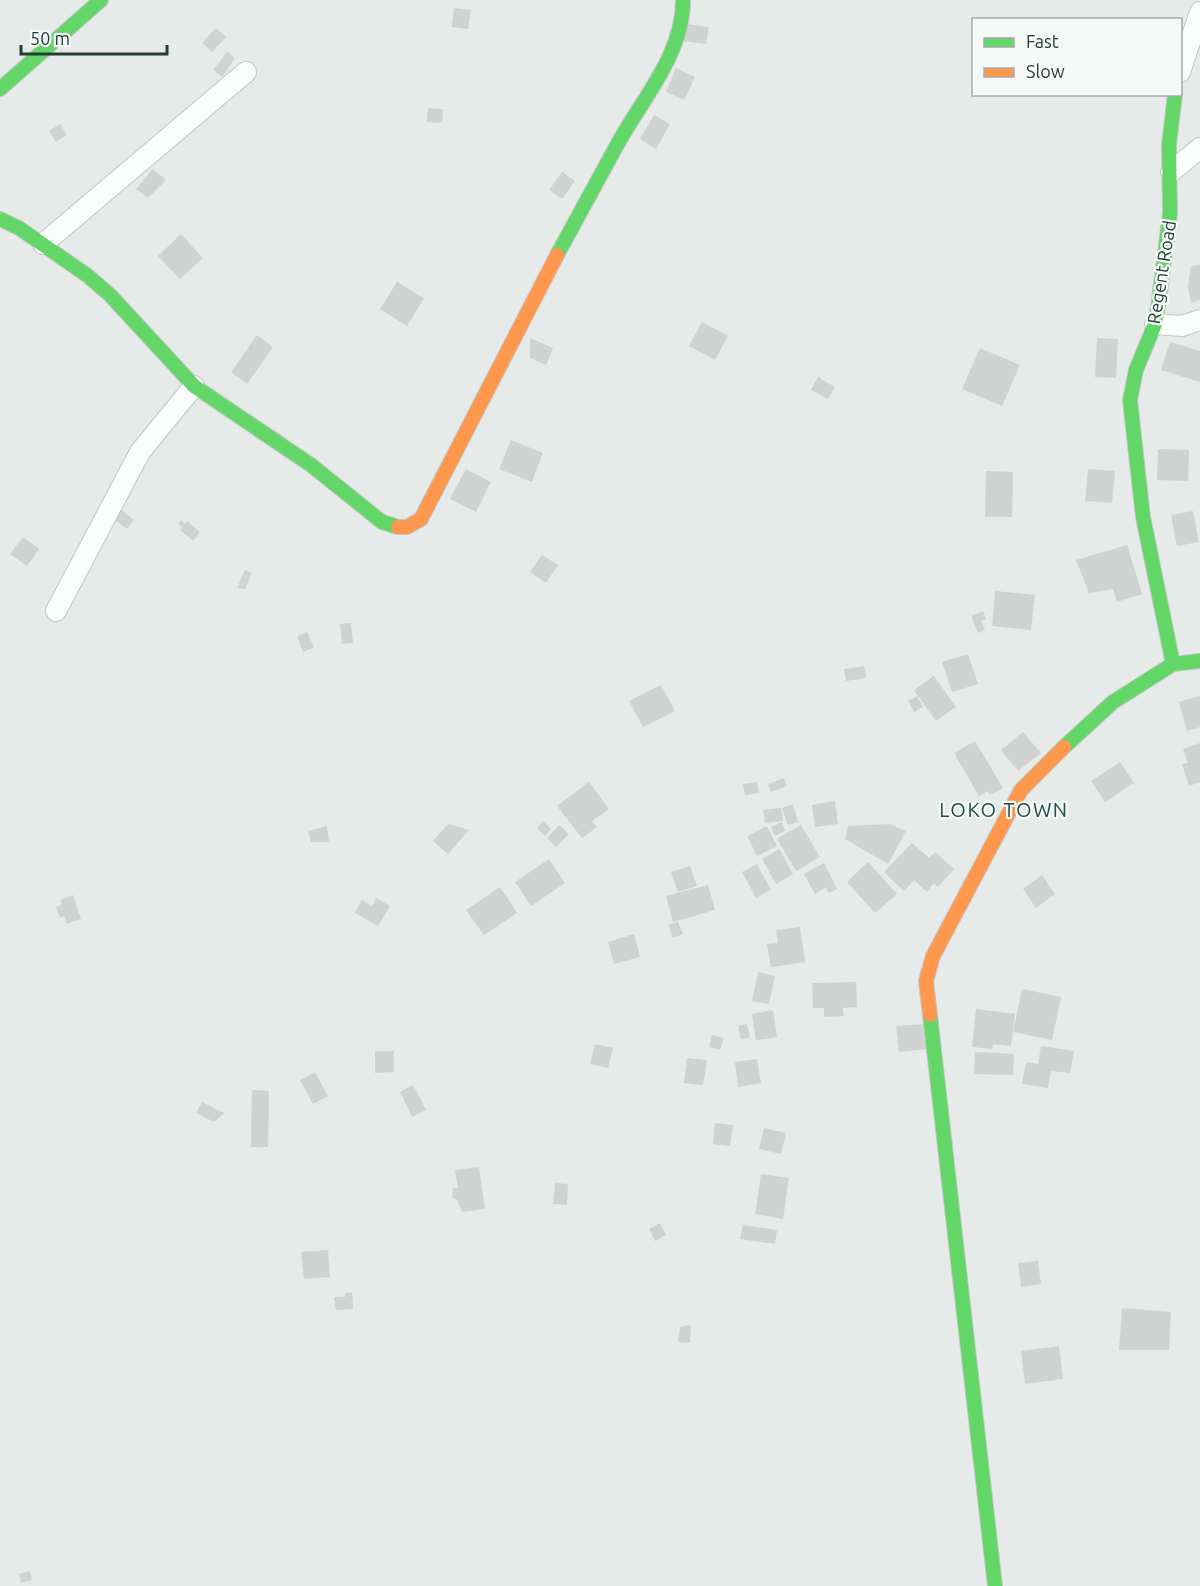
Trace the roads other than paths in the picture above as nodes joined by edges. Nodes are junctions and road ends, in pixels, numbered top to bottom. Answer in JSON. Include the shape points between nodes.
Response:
{"nodes":[{"id":1,"x":101,"y":0,"type":"edge"},
{"id":2,"x":683,"y":0,"type":"edge"},
{"id":3,"x":1200,"y":12,"type":"edge"},
{"id":4,"x":1182,"y":66,"type":"edge"},
{"id":5,"x":246,"y":72,"type":"dead end"},
{"id":6,"x":0,"y":89,"type":"edge"},
{"id":7,"x":1175,"y":96,"type":"edge"},
{"id":8,"x":1200,"y":148,"type":"edge"},
{"id":9,"x":1171,"y":172,"type":"junction"},
{"id":10,"x":0,"y":219,"type":"edge"},
{"id":11,"x":43,"y":244,"type":"junction"},
{"id":12,"x":1200,"y":320,"type":"edge"},
{"id":13,"x":1155,"y":324,"type":"junction"},
{"id":14,"x":194,"y":386,"type":"junction"},
{"id":15,"x":57,"y":610,"type":"dead end"},
{"id":16,"x":1200,"y":661,"type":"edge"},
{"id":17,"x":1173,"y":664,"type":"junction"},
{"id":18,"x":995,"y":1586,"type":"edge"}],
"edges":[{"from":1,"to":6,"type":"street"},
{"from":2,"to":14,"type":"street","via":[[670,58],[618,143],[538,290],[421,519],[410,528],[395,529],[382,522],[311,465]]},
{"from":3,"to":4,"type":"street"},
{"from":5,"to":11,"type":"street"},
{"from":7,"to":9,"type":"street","name":"Regent Road","via":[[1169,145]]},
{"from":8,"to":9,"type":"street"},
{"from":9,"to":13,"type":"street","name":"Regent Road","via":[[1168,232]]},
{"from":10,"to":11,"type":"street"},
{"from":11,"to":14,"type":"street","via":[[110,295]]},
{"from":12,"to":13,"type":"street","via":[[1182,326]]},
{"from":13,"to":17,"type":"street","name":"Regent Road","via":[[1136,370],[1130,400],[1143,517]]},
{"from":14,"to":15,"type":"street","via":[[140,452]]},
{"from":16,"to":17,"type":"street"},
{"from":17,"to":18,"type":"street","via":[[1113,702],[1060,747],[1021,790],[933,956],[926,981]]}]}
